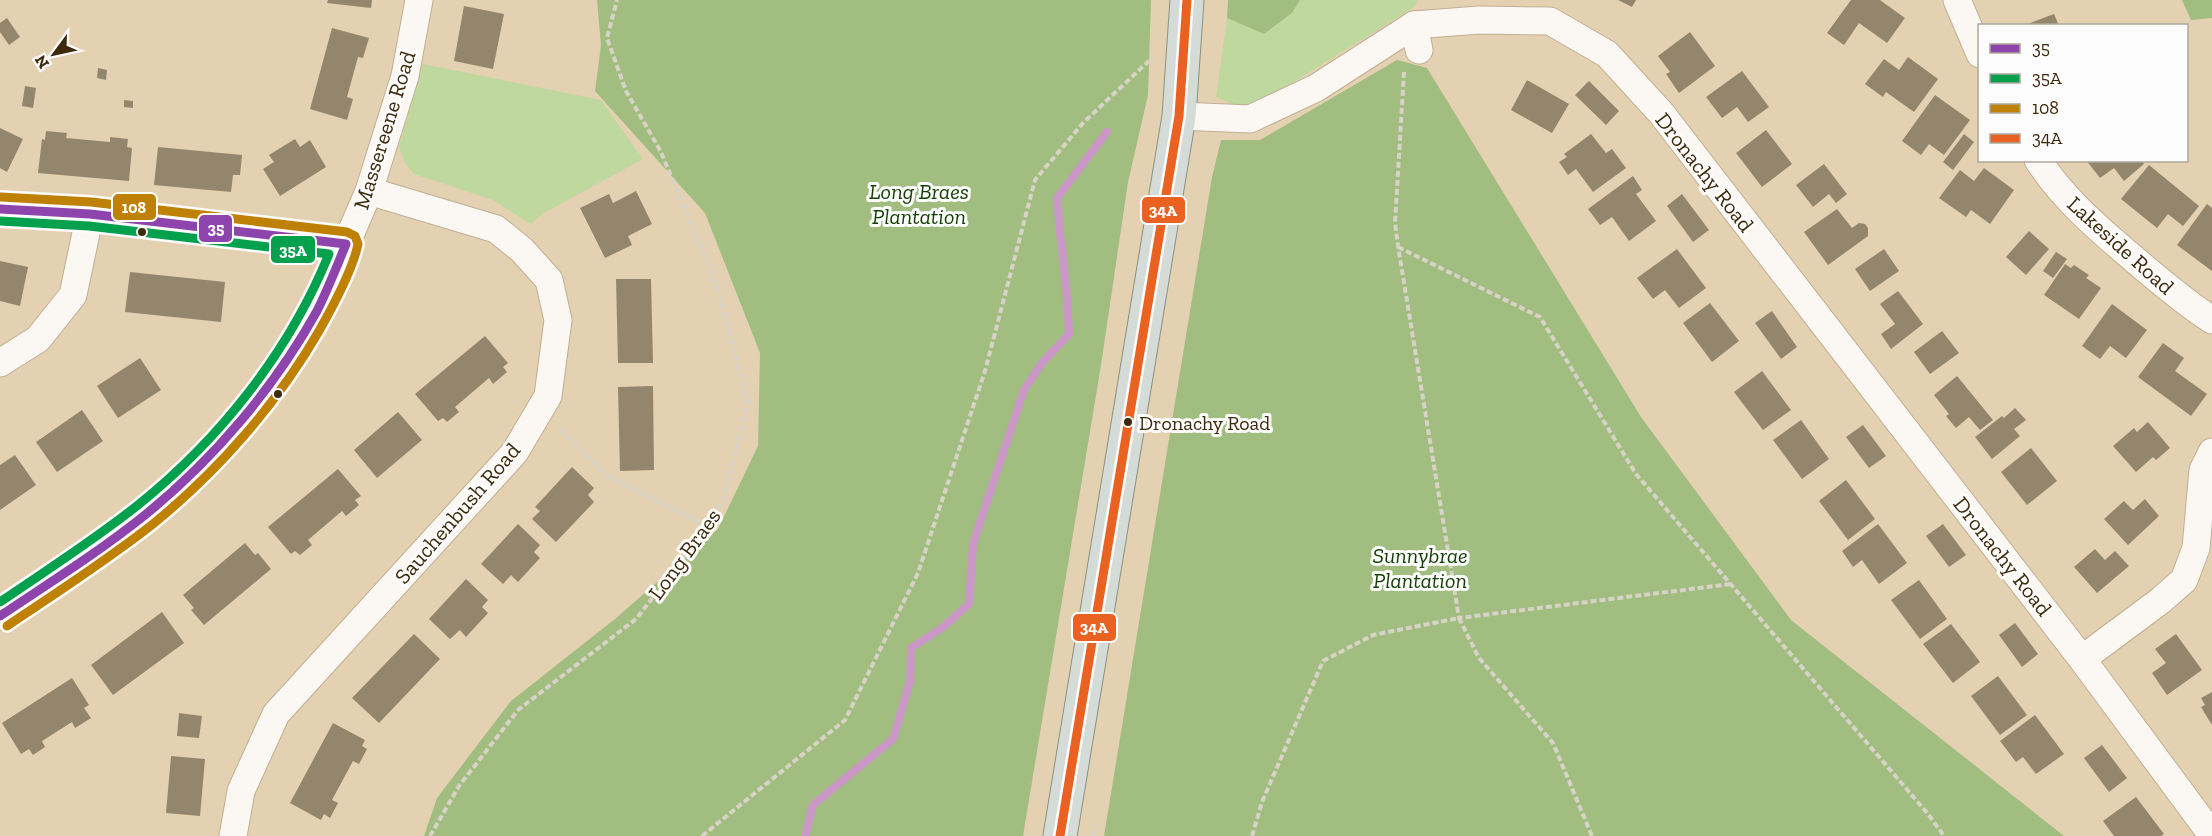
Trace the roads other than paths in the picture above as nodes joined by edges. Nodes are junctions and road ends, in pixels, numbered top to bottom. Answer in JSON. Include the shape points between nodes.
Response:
{"nodes":[{"id":1,"x":419,"y":0,"type":"edge"},
{"id":2,"x":1957,"y":0,"type":"edge"},
{"id":3,"x":1555,"y":11,"type":"edge"},
{"id":4,"x":1186,"y":14,"type":"edge"},
{"id":5,"x":1978,"y":49,"type":"edge"},
{"id":6,"x":1179,"y":116,"type":"junction"},
{"id":7,"x":2039,"y":162,"type":"edge"},
{"id":8,"x":369,"y":191,"type":"junction"},
{"id":9,"x":0,"y":209,"type":"edge"},
{"id":10,"x":90,"y":214,"type":"junction"},
{"id":11,"x":346,"y":244,"type":"junction"},
{"id":12,"x":2212,"y":320,"type":"edge"},
{"id":13,"x":0,"y":363,"type":"edge"},
{"id":14,"x":2212,"y":452,"type":"edge"},
{"id":15,"x":0,"y":616,"type":"edge"},
{"id":16,"x":2082,"y":659,"type":"junction"},
{"id":17,"x":2212,"y":834,"type":"edge"},
{"id":18,"x":233,"y":836,"type":"edge"},
{"id":19,"x":1060,"y":836,"type":"edge"}],
"edges":[{"from":1,"to":8,"type":"street","name":"Massereene Road","via":[[405,76]]},
{"from":2,"to":5,"type":"street"},
{"from":3,"to":6,"type":"street","name":"Dronachy Road","via":[[1479,20],[1412,36],[1250,119]]},
{"from":3,"to":16,"type":"street","name":"Dronachy Road","via":[[1606,54],[1660,113]]},
{"from":4,"to":6,"type":"main road"},
{"from":6,"to":19,"type":"main road"},
{"from":7,"to":12,"type":"street","name":"Lakeside Road","via":[[2051,181],[2106,236],[2185,303]]},
{"from":8,"to":11,"type":"street","name":"Massereene Road"},
{"from":8,"to":18,"type":"street","name":"Sauchenbush Road","via":[[496,229],[549,280],[558,320],[548,396],[515,452],[276,714],[241,791]]},
{"from":9,"to":10,"type":"street"},
{"from":10,"to":11,"type":"street"},
{"from":10,"to":13,"type":"street","via":[[73,294],[38,339]]},
{"from":11,"to":15,"type":"street","name":"Massereene Road","via":[[318,309],[301,337],[242,419],[203,462],[126,528]]},
{"from":14,"to":16,"type":"street","via":[[2203,470],[2196,548],[2184,580]]},
{"from":16,"to":17,"type":"street","name":"Dronachy Road"}]}
